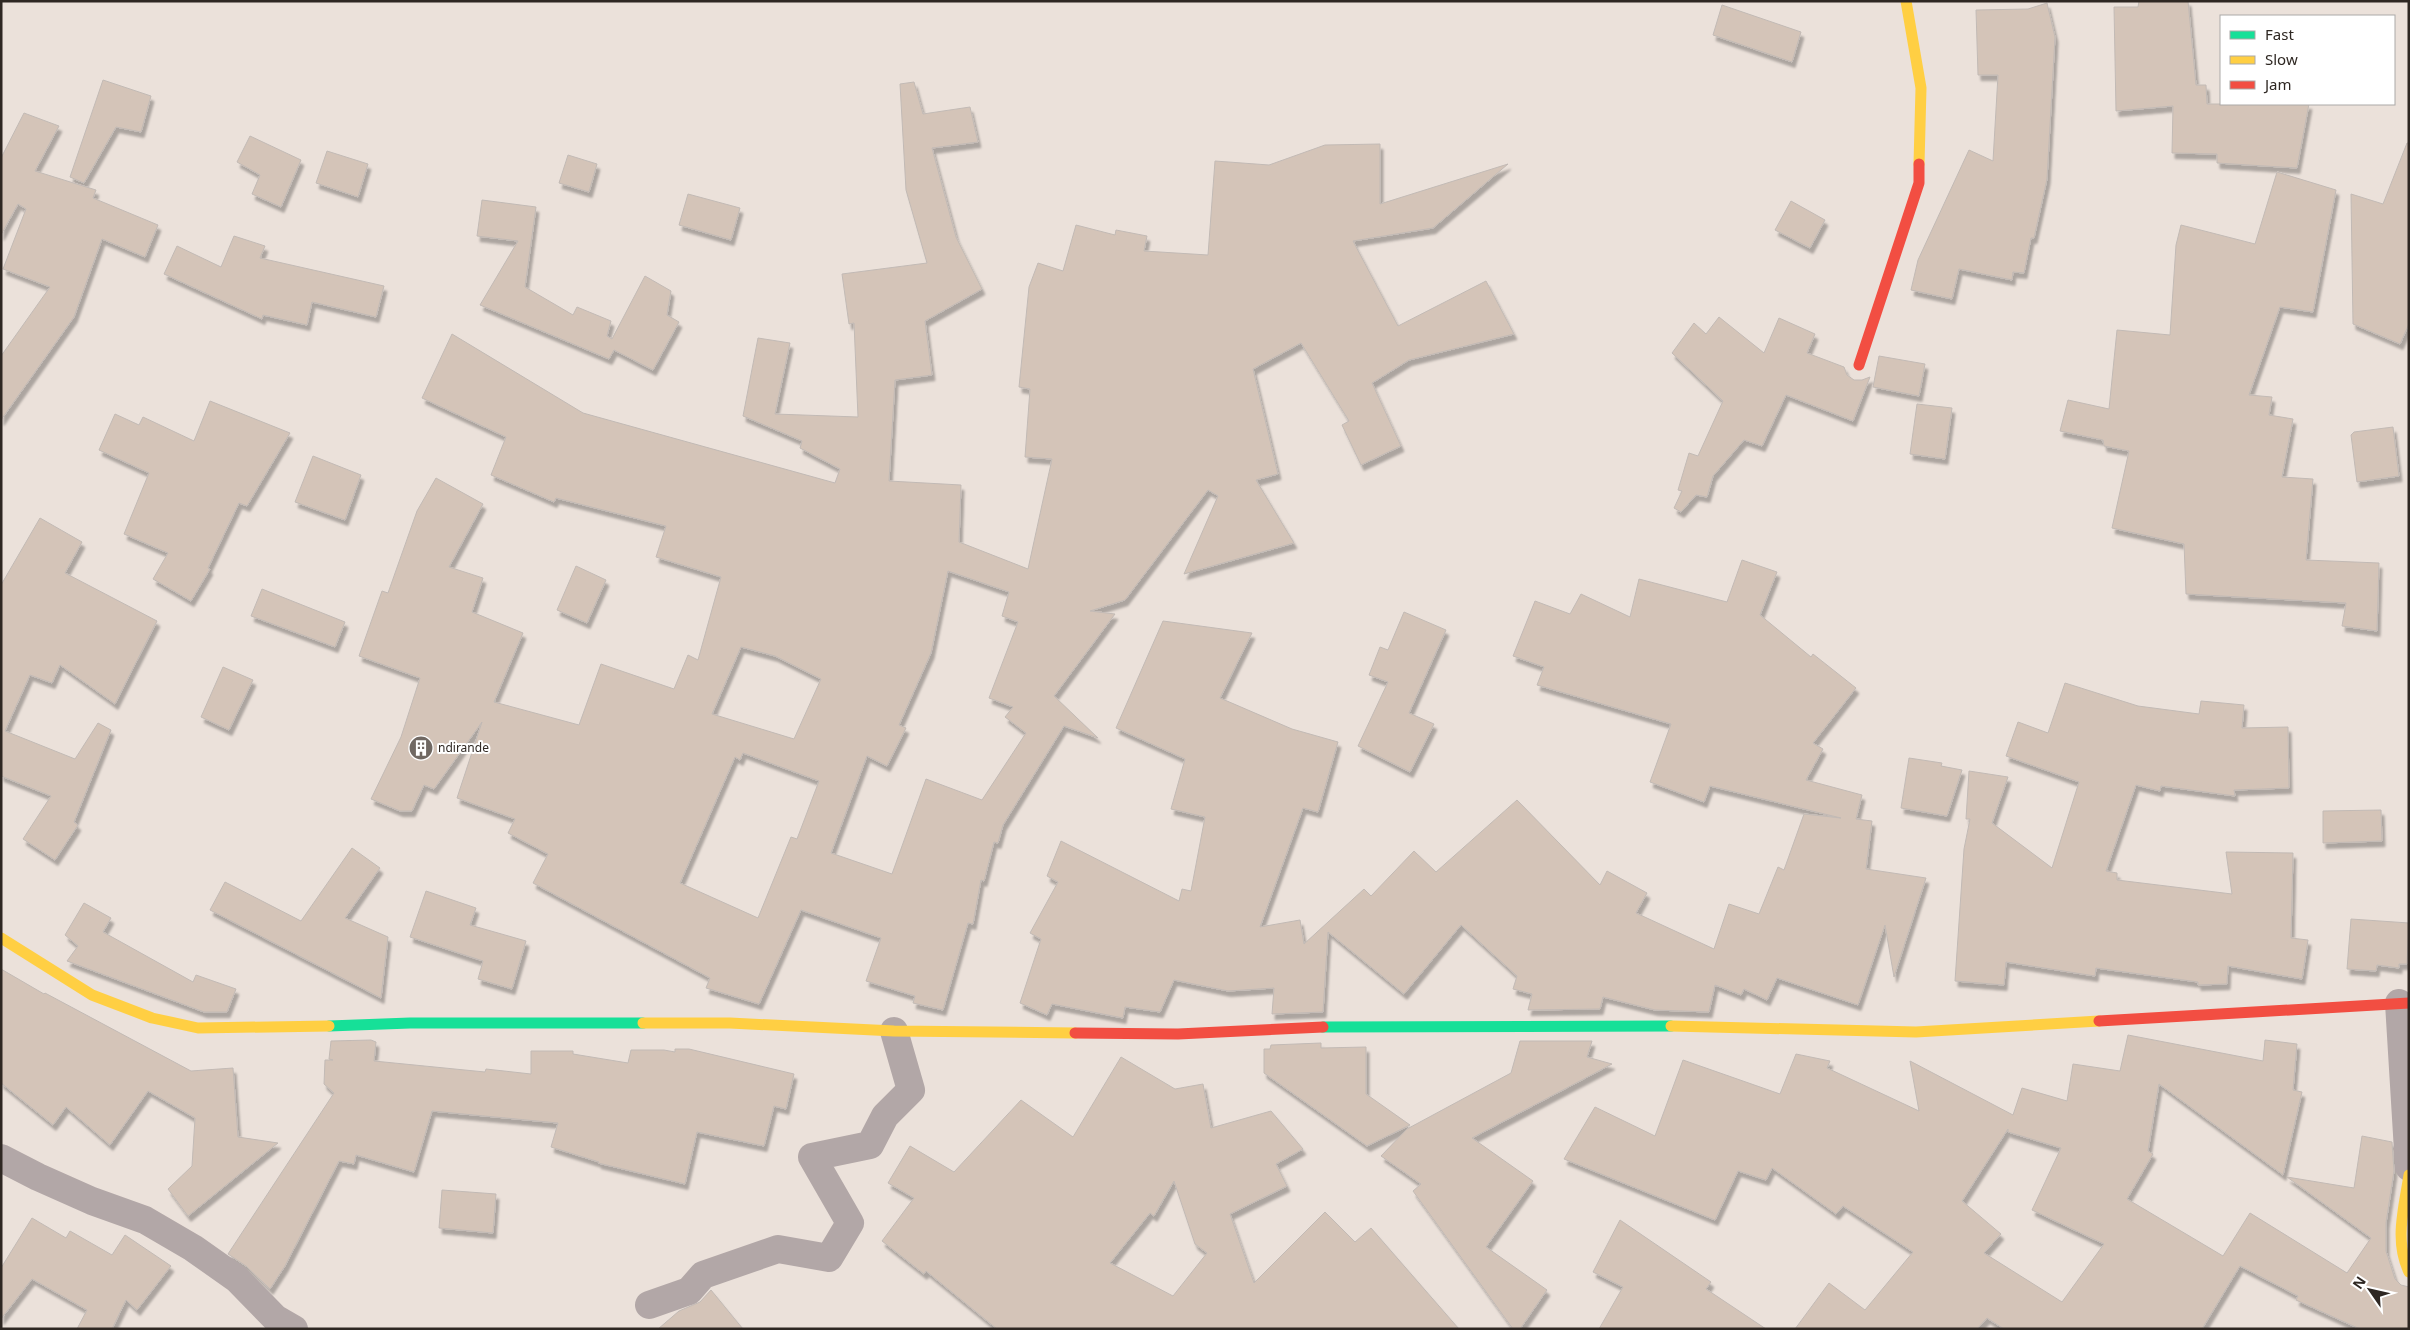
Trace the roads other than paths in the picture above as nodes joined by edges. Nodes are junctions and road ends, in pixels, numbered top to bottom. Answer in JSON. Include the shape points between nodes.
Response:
{"nodes":[{"id":1,"x":1906,"y":1,"type":"edge"},
{"id":2,"x":1859,"y":365,"type":"dead end"},
{"id":3,"x":1,"y":938,"type":"edge"},
{"id":4,"x":2404,"y":1003,"type":"edge"},
{"id":5,"x":894,"y":1031,"type":"junction"},
{"id":6,"x":1,"y":1158,"type":"edge"},
{"id":7,"x":2409,"y":1167,"type":"edge"},
{"id":8,"x":2409,"y":1176,"type":"edge"},
{"id":9,"x":2409,"y":1272,"type":"edge"},
{"id":10,"x":648,"y":1305,"type":"dead end"},
{"id":11,"x":284,"y":1323,"type":"edge"}],
"edges":[{"from":1,"to":2,"type":"street","via":[[1921,88],[1919,183]]},
{"from":3,"to":5,"type":"street","via":[[92,995],[152,1018],[198,1028],[730,1023]]},
{"from":4,"to":5,"type":"street","via":[[1916,1032],[1610,1025],[1349,1026],[1178,1034]]},
{"from":4,"to":7,"type":"street"},
{"from":5,"to":10,"type":"street","via":[[911,1090],[884,1116],[870,1145],[812,1157],[850,1223],[829,1258],[778,1248],[703,1275],[689,1291]]},
{"from":6,"to":11,"type":"street","via":[[92,1201],[145,1220],[193,1248],[242,1284]]},
{"from":8,"to":9,"type":"street","via":[[2400,1239],[2402,1258]]}]}
